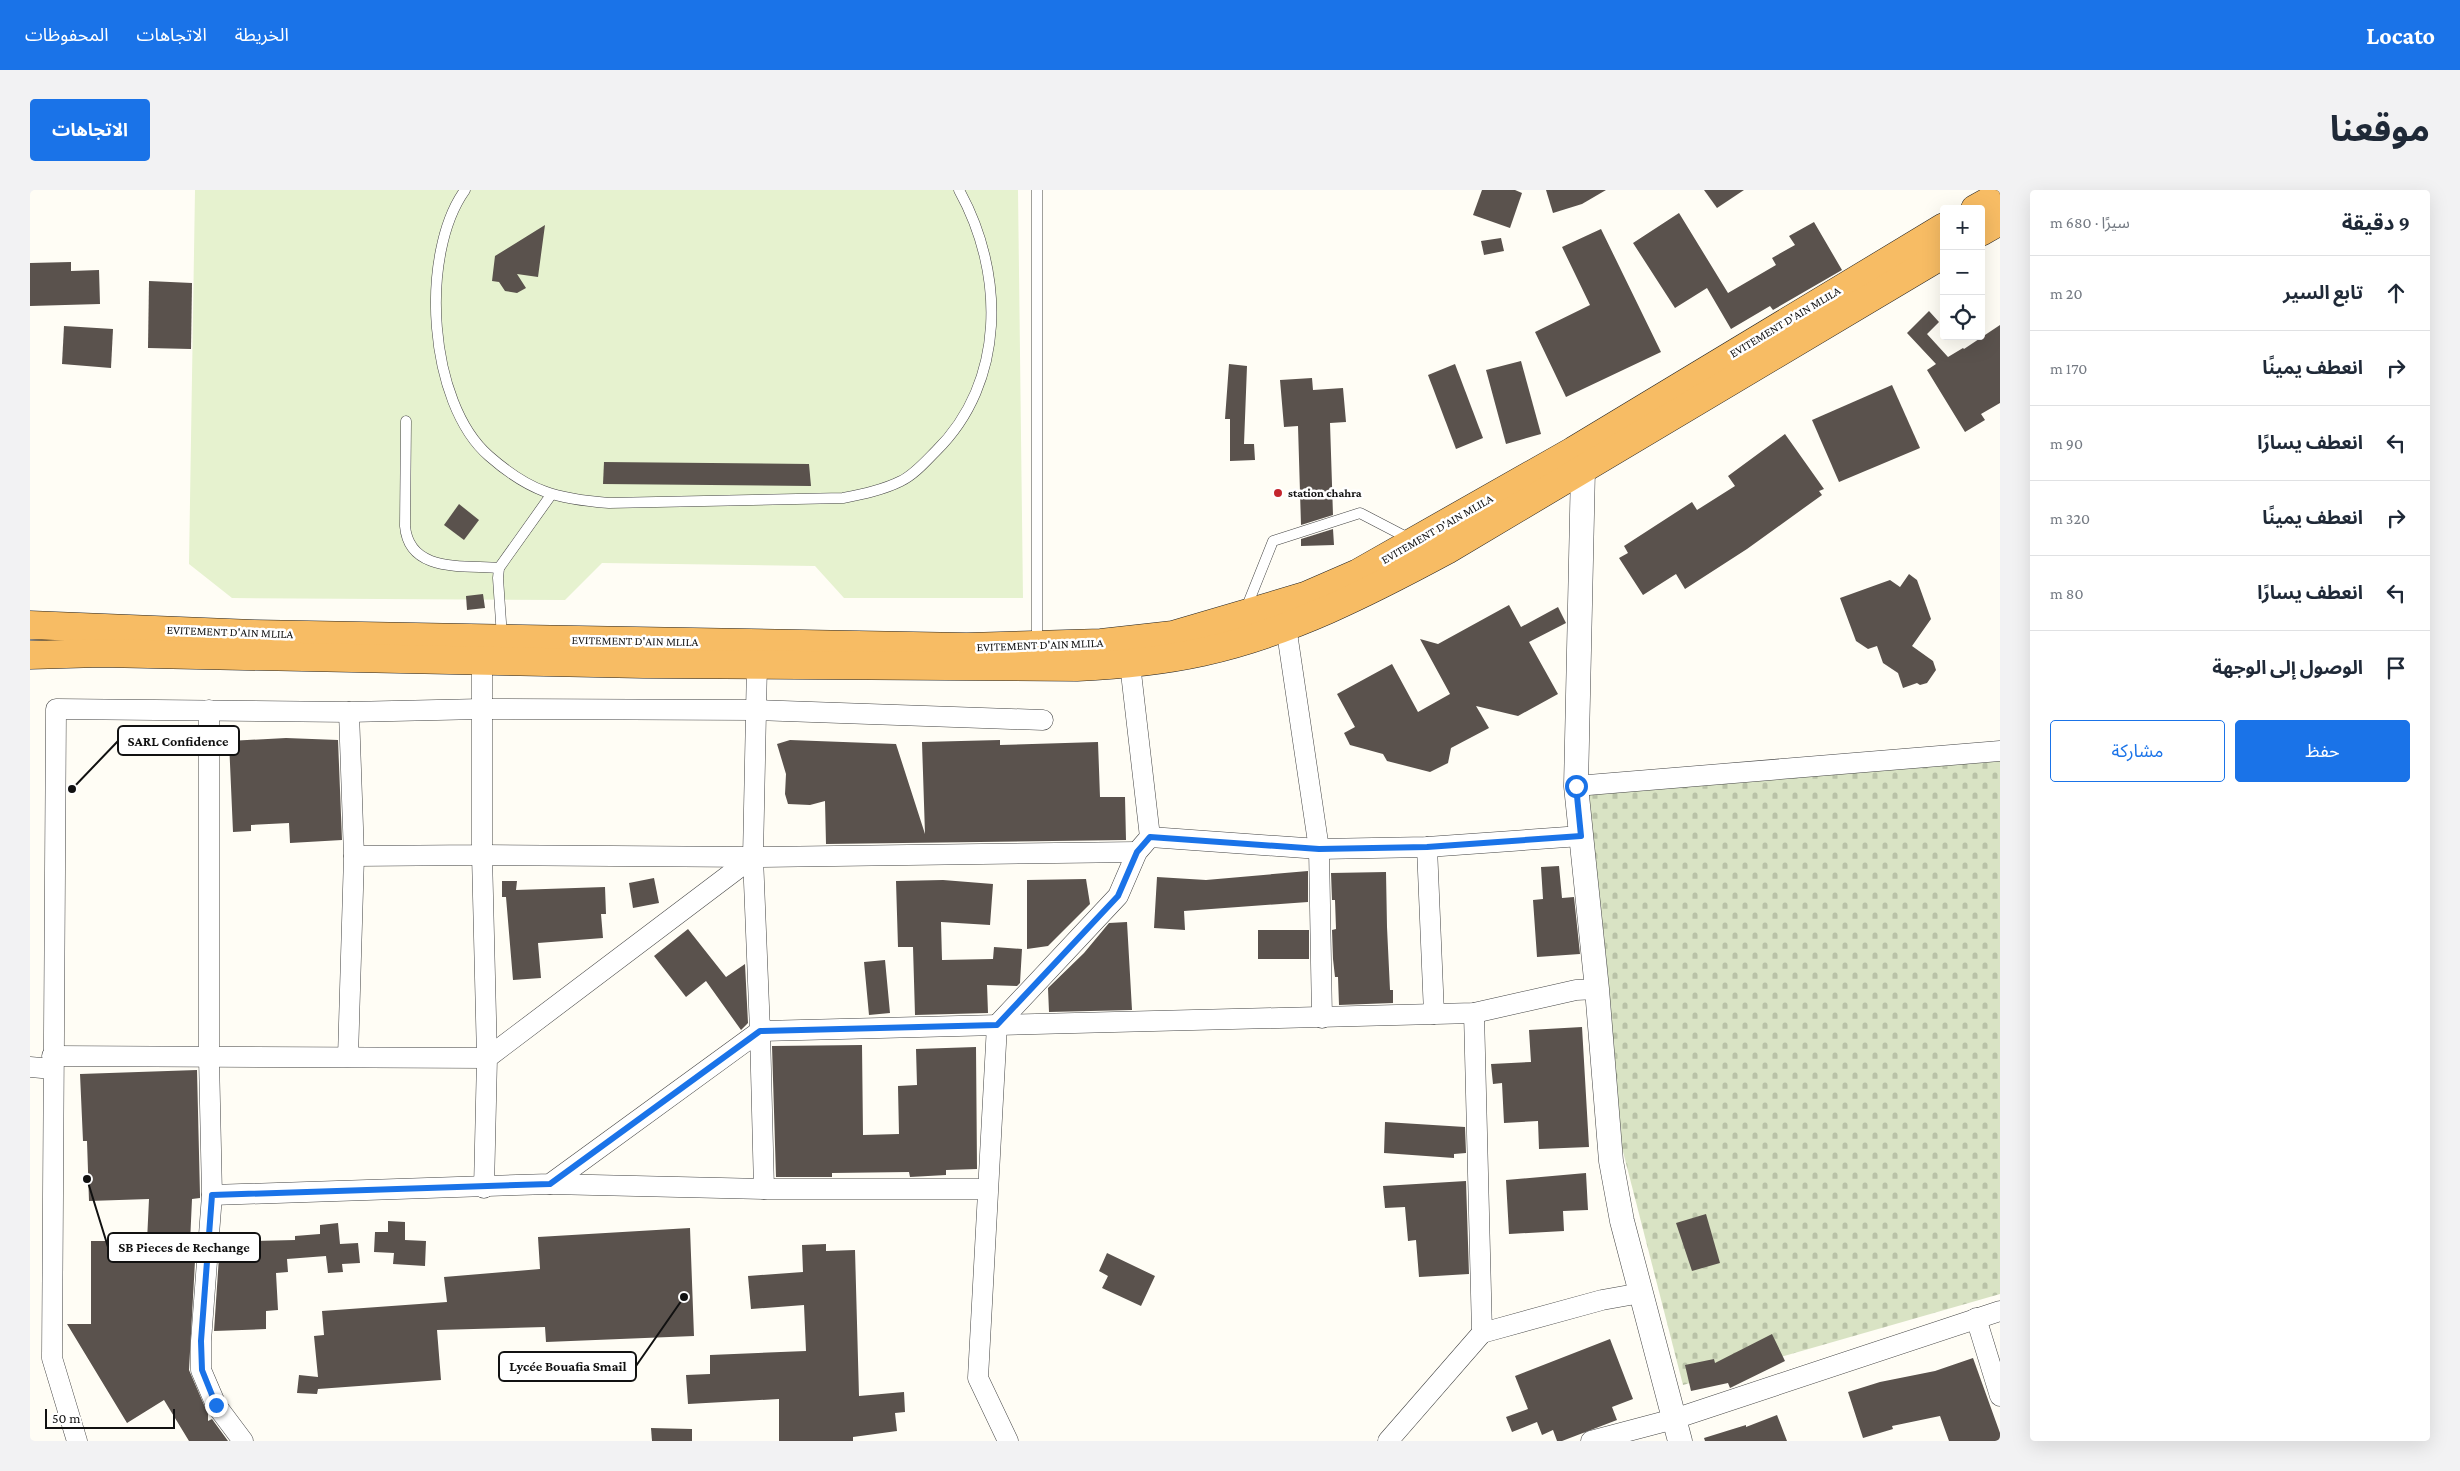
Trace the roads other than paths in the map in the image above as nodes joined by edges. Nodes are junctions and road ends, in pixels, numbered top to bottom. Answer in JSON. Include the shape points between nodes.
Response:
{"nodes":[{"id":1,"x":465,"y":190,"type":"edge"},
{"id":2,"x":959,"y":190,"type":"edge"},
{"id":3,"x":1037,"y":190,"type":"edge"},
{"id":4,"x":2000,"y":195,"type":"edge"},
{"id":5,"x":1982,"y":205,"type":"edge"},
{"id":6,"x":2000,"y":221,"type":"edge"},
{"id":7,"x":1940,"y":230,"type":"edge"},
{"id":8,"x":1985,"y":230,"type":"edge"},
{"id":9,"x":1940,"y":256,"type":"edge"},
{"id":10,"x":406,"y":421,"type":"dead end"},
{"id":11,"x":1578,"y":460,"type":"junction"},
{"id":12,"x":550,"y":495,"type":"junction"},
{"id":13,"x":1415,"y":542,"type":"junction"},
{"id":14,"x":499,"y":568,"type":"junction"},
{"id":15,"x":1243,"y":616,"type":"junction"},
{"id":16,"x":36,"y":622,"type":"edge"},
{"id":17,"x":1286,"y":626,"type":"junction"},
{"id":18,"x":502,"y":638,"type":"junction"},
{"id":19,"x":1037,"y":645,"type":"junction"},
{"id":20,"x":34,"y":656,"type":"edge"},
{"id":21,"x":482,"y":660,"type":"junction"},
{"id":22,"x":757,"y":664,"type":"junction"},
{"id":23,"x":1130,"y":664,"type":"junction"},
{"id":24,"x":481,"y":709,"type":"junction"},
{"id":25,"x":209,"y":710,"type":"junction"},
{"id":26,"x":754,"y":710,"type":"junction"},
{"id":27,"x":349,"y":712,"type":"junction"},
{"id":28,"x":1043,"y":720,"type":"dead end"},
{"id":29,"x":2000,"y":751,"type":"edge"},
{"id":30,"x":1576,"y":786,"type":"junction"},
{"id":31,"x":1581,"y":836,"type":"junction"},
{"id":32,"x":1143,"y":844,"type":"junction"},
{"id":33,"x":1427,"y":847,"type":"junction"},
{"id":34,"x":1319,"y":849,"type":"junction"},
{"id":35,"x":482,"y":855,"type":"junction"},
{"id":36,"x":354,"y":856,"type":"junction"},
{"id":37,"x":753,"y":857,"type":"junction"},
{"id":38,"x":1597,"y":988,"type":"junction"},
{"id":39,"x":1474,"y":1013,"type":"junction"},
{"id":40,"x":1434,"y":1014,"type":"junction"},
{"id":41,"x":1322,"y":1018,"type":"junction"},
{"id":42,"x":997,"y":1025,"type":"junction"},
{"id":43,"x":760,"y":1031,"type":"junction"},
{"id":44,"x":348,"y":1057,"type":"junction"},
{"id":45,"x":209,"y":1058,"type":"junction"},
{"id":46,"x":488,"y":1058,"type":"junction"},
{"id":47,"x":53,"y":1062,"type":"junction"},
{"id":48,"x":30,"y":1067,"type":"edge"},
{"id":49,"x":550,"y":1184,"type":"junction"},
{"id":50,"x":484,"y":1188,"type":"junction"},
{"id":51,"x":764,"y":1189,"type":"junction"},
{"id":52,"x":987,"y":1189,"type":"junction"},
{"id":53,"x":212,"y":1195,"type":"junction"},
{"id":54,"x":1641,"y":1293,"type":"junction"},
{"id":55,"x":2000,"y":1311,"type":"edge"},
{"id":56,"x":1976,"y":1318,"type":"junction"},
{"id":57,"x":1482,"y":1333,"type":"junction"},
{"id":58,"x":2000,"y":1396,"type":"edge"},
{"id":59,"x":1677,"y":1430,"type":"edge"},
{"id":60,"x":77,"y":1441,"type":"edge"},
{"id":61,"x":243,"y":1441,"type":"edge"},
{"id":62,"x":1008,"y":1441,"type":"edge"},
{"id":63,"x":1388,"y":1441,"type":"edge"},
{"id":64,"x":1591,"y":1441,"type":"edge"}],
"edges":[{"from":1,"to":12,"type":"lane","via":[[447,228],[436,294],[437,335],[444,375],[466,427],[488,455],[520,479]]},
{"from":2,"to":12,"type":"lane","via":[[980,236],[986,262],[992,328],[988,359],[966,413],[948,440],[903,480],[874,492],[843,498],[610,503]]},
{"from":3,"to":19,"type":"lane"},
{"from":4,"to":5,"type":"highway"},
{"from":6,"to":8,"type":"highway"},
{"from":7,"to":11,"type":"highway","name":"EVITEMENT D'AIN MLILA"},
{"from":9,"to":11,"type":"highway","name":"EVITEMENT D'AIN MLILA"},
{"from":10,"to":14,"type":"lane","via":[[404,526],[412,550],[433,562]]},
{"from":11,"to":13,"type":"highway","name":"EVITEMENT D'AIN MLILA"},
{"from":11,"to":17,"type":"highway","name":"EVITEMENT D'AIN MLILA","via":[[1447,550],[1388,582]]},
{"from":11,"to":30,"type":"street"},
{"from":12,"to":14,"type":"lane"},
{"from":13,"to":15,"type":"highway","name":"EVITEMENT D'AIN MLILA","via":[[1358,573]]},
{"from":13,"to":15,"type":"lane","via":[[1360,513],[1272,541]]},
{"from":14,"to":18,"type":"lane"},
{"from":15,"to":19,"type":"highway","name":"EVITEMENT D'AIN MLILA","via":[[1173,635],[1101,644]]},
{"from":16,"to":18,"type":"highway","name":"EVITEMENT D'AIN MLILA","via":[[254,634]]},
{"from":17,"to":23,"type":"highway","name":"EVITEMENT D'AIN MLILA","via":[[1202,652]]},
{"from":17,"to":34,"type":"street"},
{"from":18,"to":19,"type":"highway","name":"EVITEMENT D'AIN MLILA","via":[[967,647]]},
{"from":20,"to":21,"type":"highway","name":"EVITEMENT D'AIN MLILA"},
{"from":21,"to":22,"type":"highway","name":"EVITEMENT D'AIN MLILA"},
{"from":21,"to":24,"type":"street"},
{"from":22,"to":23,"type":"highway","name":"EVITEMENT D'AIN MLILA","via":[[1077,667]]},
{"from":22,"to":26,"type":"street"},
{"from":23,"to":32,"type":"street"},
{"from":24,"to":26,"type":"street"},
{"from":24,"to":27,"type":"street"},
{"from":24,"to":35,"type":"street"},
{"from":25,"to":27,"type":"street"},
{"from":25,"to":45,"type":"street"},
{"from":25,"to":47,"type":"street","via":[[56,709]]},
{"from":26,"to":28,"type":"street"},
{"from":26,"to":37,"type":"street"},
{"from":27,"to":36,"type":"street"},
{"from":29,"to":30,"type":"street"},
{"from":30,"to":31,"type":"street"},
{"from":31,"to":33,"type":"street"},
{"from":31,"to":38,"type":"street"},
{"from":32,"to":34,"type":"street"},
{"from":32,"to":37,"type":"street"},
{"from":32,"to":42,"type":"street","via":[[1118,896]]},
{"from":33,"to":34,"type":"street"},
{"from":33,"to":40,"type":"street"},
{"from":34,"to":41,"type":"street"},
{"from":35,"to":36,"type":"street"},
{"from":35,"to":37,"type":"street"},
{"from":35,"to":46,"type":"street"},
{"from":36,"to":44,"type":"street"},
{"from":37,"to":43,"type":"street"},
{"from":37,"to":46,"type":"street"},
{"from":38,"to":39,"type":"street"},
{"from":38,"to":54,"type":"street","via":[[1611,1161],[1622,1221]]},
{"from":39,"to":40,"type":"street"},
{"from":39,"to":57,"type":"street"},
{"from":40,"to":41,"type":"street"},
{"from":41,"to":42,"type":"street"},
{"from":42,"to":43,"type":"street"},
{"from":42,"to":52,"type":"street"},
{"from":43,"to":49,"type":"street"},
{"from":43,"to":51,"type":"street"},
{"from":44,"to":45,"type":"street"},
{"from":44,"to":46,"type":"street"},
{"from":45,"to":47,"type":"street"},
{"from":45,"to":53,"type":"street"},
{"from":46,"to":50,"type":"street"},
{"from":47,"to":48,"type":"street"},
{"from":47,"to":60,"type":"street","via":[[52,1358]]},
{"from":49,"to":50,"type":"street"},
{"from":49,"to":51,"type":"street"},
{"from":50,"to":53,"type":"street"},
{"from":51,"to":52,"type":"street"},
{"from":52,"to":62,"type":"street","via":[[978,1378]]},
{"from":53,"to":61,"type":"street","via":[[201,1341],[202,1370],[216,1405]]},
{"from":54,"to":57,"type":"street","via":[[1602,1300]]},
{"from":54,"to":59,"type":"street"},
{"from":55,"to":56,"type":"street"},
{"from":56,"to":58,"type":"street"},
{"from":56,"to":59,"type":"street"},
{"from":57,"to":63,"type":"street"},
{"from":59,"to":64,"type":"street"}]}
